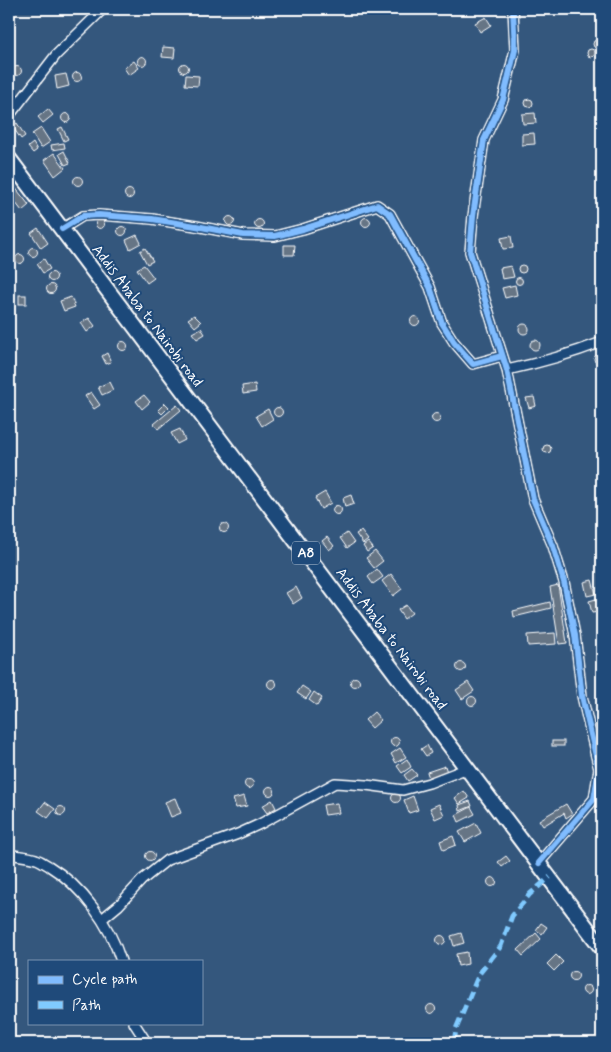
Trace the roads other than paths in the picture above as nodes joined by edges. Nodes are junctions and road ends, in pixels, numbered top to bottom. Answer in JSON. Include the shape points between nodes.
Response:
{"nodes":[{"id":1,"x":103,"y":9,"type":"edge"},
{"id":2,"x":514,"y":9,"type":"edge"},
{"id":3,"x":9,"y":116,"type":"edge"},
{"id":4,"x":9,"y":159,"type":"edge"},
{"id":5,"x":62,"y":229,"type":"junction"},
{"id":6,"x":602,"y":342,"type":"edge"},
{"id":7,"x":502,"y":356,"type":"junction"},
{"id":8,"x":507,"y":370,"type":"junction"},
{"id":9,"x":468,"y":768,"type":"junction"},
{"id":10,"x":9,"y":854,"type":"edge"},
{"id":11,"x":539,"y":863,"type":"junction"},
{"id":12,"x":102,"y":919,"type":"junction"},
{"id":13,"x":602,"y":948,"type":"edge"},
{"id":14,"x":122,"y":960,"type":"edge"},
{"id":15,"x":135,"y":1024,"type":"edge"},
{"id":16,"x":147,"y":1043,"type":"edge"}],
"edges":[{"from":1,"to":3,"type":"street","via":[[56,55]]},
{"from":2,"to":7,"type":"street","via":[[515,50],[503,100],[484,140],[470,252]]},
{"from":4,"to":5,"type":"highway","name":"Addis Ababa to Nairobi road","number":"A8"},
{"from":5,"to":7,"type":"street","via":[[83,216],[100,215],[152,219],[243,235],[276,236],[377,205],[390,214],[430,288],[442,323],[454,342],[473,364]]},
{"from":5,"to":9,"type":"highway","name":"Addis Ababa to Nairobi road","number":"A8"},
{"from":6,"to":8,"type":"street"},
{"from":7,"to":8,"type":"street"},
{"from":8,"to":11,"type":"street","via":[[533,499],[564,582],[575,635],[582,696],[599,769],[594,799]]},
{"from":9,"to":11,"type":"highway","name":"Addis Ababa to Nairobi road","number":"A8"},
{"from":9,"to":12,"type":"street","via":[[403,790],[335,783],[260,824],[167,860]]},
{"from":10,"to":12,"type":"street","via":[[36,859],[60,873]]},
{"from":11,"to":13,"type":"highway","name":"Addis Ababa to Nairobi road","number":"A8"},
{"from":12,"to":14,"type":"street"},
{"from":15,"to":16,"type":"street"}]}
